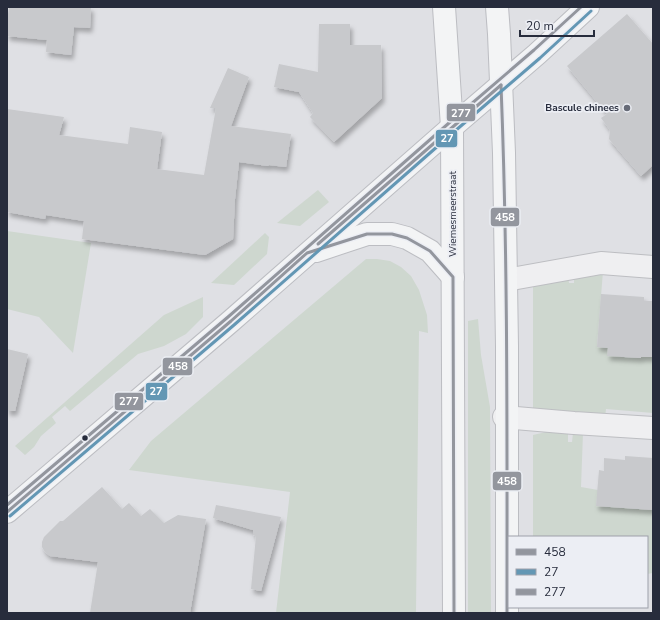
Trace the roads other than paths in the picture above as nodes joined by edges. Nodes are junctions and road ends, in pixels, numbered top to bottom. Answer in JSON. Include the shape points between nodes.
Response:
{"nodes":[{"id":1,"x":444,"y":7,"type":"edge"},
{"id":2,"x":497,"y":7,"type":"edge"},
{"id":3,"x":588,"y":7,"type":"edge"},
{"id":4,"x":501,"y":85,"type":"junction"},
{"id":5,"x":452,"y":127,"type":"junction"},
{"id":6,"x":308,"y":254,"type":"junction"},
{"id":7,"x":653,"y":267,"type":"edge"},
{"id":8,"x":453,"y":277,"type":"junction"},
{"id":9,"x":506,"y":280,"type":"junction"},
{"id":10,"x":505,"y":418,"type":"junction"},
{"id":11,"x":653,"y":428,"type":"edge"},
{"id":12,"x":7,"y":512,"type":"edge"},
{"id":13,"x":454,"y":613,"type":"edge"},
{"id":14,"x":507,"y":613,"type":"edge"}],
"edges":[{"from":1,"to":5,"type":"main road","name":"Wiemesmeerstraat"},
{"from":2,"to":4,"type":"main road"},
{"from":3,"to":4,"type":"main road"},
{"from":4,"to":5,"type":"main road"},
{"from":4,"to":9,"type":"main road"},
{"from":5,"to":6,"type":"main road"},
{"from":5,"to":8,"type":"main road","name":"Wiemesmeerstraat"},
{"from":6,"to":8,"type":"main road","via":[[367,234],[392,234],[407,238],[430,251]]},
{"from":6,"to":12,"type":"main road"},
{"from":7,"to":9,"type":"lane","via":[[601,263]]},
{"from":8,"to":13,"type":"main road","name":"Wiemesmeerstraat"},
{"from":9,"to":10,"type":"main road"},
{"from":10,"to":11,"type":"lane"},
{"from":10,"to":14,"type":"main road"}]}
